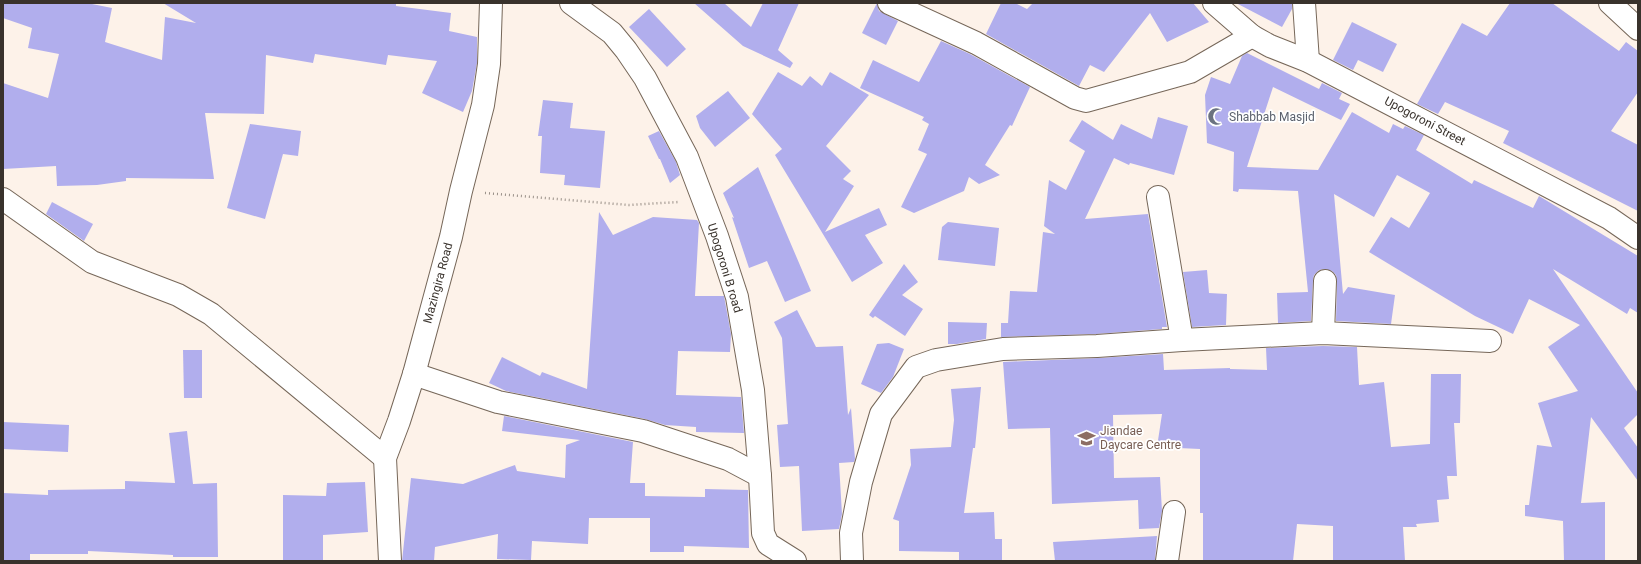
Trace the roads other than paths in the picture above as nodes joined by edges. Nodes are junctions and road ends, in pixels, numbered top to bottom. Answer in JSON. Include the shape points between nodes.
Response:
{"nodes":[{"id":1,"x":491,"y":3,"type":"edge"},
{"id":2,"x":571,"y":3,"type":"edge"},
{"id":3,"x":889,"y":3,"type":"edge"},
{"id":4,"x":1214,"y":3,"type":"edge"},
{"id":5,"x":1304,"y":3,"type":"edge"},
{"id":6,"x":1610,"y":3,"type":"edge"},
{"id":7,"x":1638,"y":28,"type":"edge"},
{"id":8,"x":1252,"y":36,"type":"junction"},
{"id":9,"x":1308,"y":61,"type":"junction"},
{"id":10,"x":1158,"y":197,"type":"dead end"},
{"id":11,"x":3,"y":199,"type":"edge"},
{"id":12,"x":1638,"y":238,"type":"edge"},
{"id":13,"x":1325,"y":281,"type":"dead end"},
{"id":14,"x":1323,"y":333,"type":"junction"},
{"id":15,"x":1182,"y":340,"type":"junction"},
{"id":16,"x":1490,"y":341,"type":"dead end"},
{"id":17,"x":414,"y":374,"type":"junction"},
{"id":18,"x":385,"y":458,"type":"junction"},
{"id":19,"x":760,"y":476,"type":"junction"},
{"id":20,"x":1174,"y":512,"type":"dead end"},
{"id":21,"x":390,"y":561,"type":"edge"},
{"id":22,"x":794,"y":561,"type":"edge"},
{"id":23,"x":852,"y":561,"type":"edge"},
{"id":24,"x":1167,"y":561,"type":"edge"}],
"edges":[{"from":1,"to":17,"type":"street","name":"Mazingira Road","via":[[489,64],[483,105]]},
{"from":2,"to":19,"type":"street","name":"Upogoroni B road","via":[[612,33],[626,50],[645,78],[687,157],[718,236],[737,297],[753,390]]},
{"from":3,"to":8,"type":"street","via":[[976,43],[1075,98],[1086,101],[1190,72]]},
{"from":4,"to":8,"type":"street","name":"Upogoroni Street"},
{"from":5,"to":9,"type":"street"},
{"from":6,"to":7,"type":"street"},
{"from":8,"to":9,"type":"street","name":"Upogoroni Street"},
{"from":9,"to":12,"type":"street","name":"Upogoroni Street","via":[[1609,218]]},
{"from":10,"to":15,"type":"street"},
{"from":11,"to":18,"type":"street","via":[[92,262],[178,295],[211,314]]},
{"from":13,"to":14,"type":"street"},
{"from":14,"to":15,"type":"street"},
{"from":14,"to":16,"type":"street"},
{"from":15,"to":23,"type":"street","via":[[1003,349],[936,360],[916,367],[881,414],[861,482],[852,533]]},
{"from":17,"to":18,"type":"street","name":"Mazingira Road"},
{"from":17,"to":19,"type":"street","via":[[498,402],[643,431],[728,459]]},
{"from":18,"to":21,"type":"street","name":"Mazingira Road"},
{"from":19,"to":22,"type":"street","name":"Upogoroni B road","via":[[763,533],[768,544]]},
{"from":20,"to":24,"type":"street"}]}
